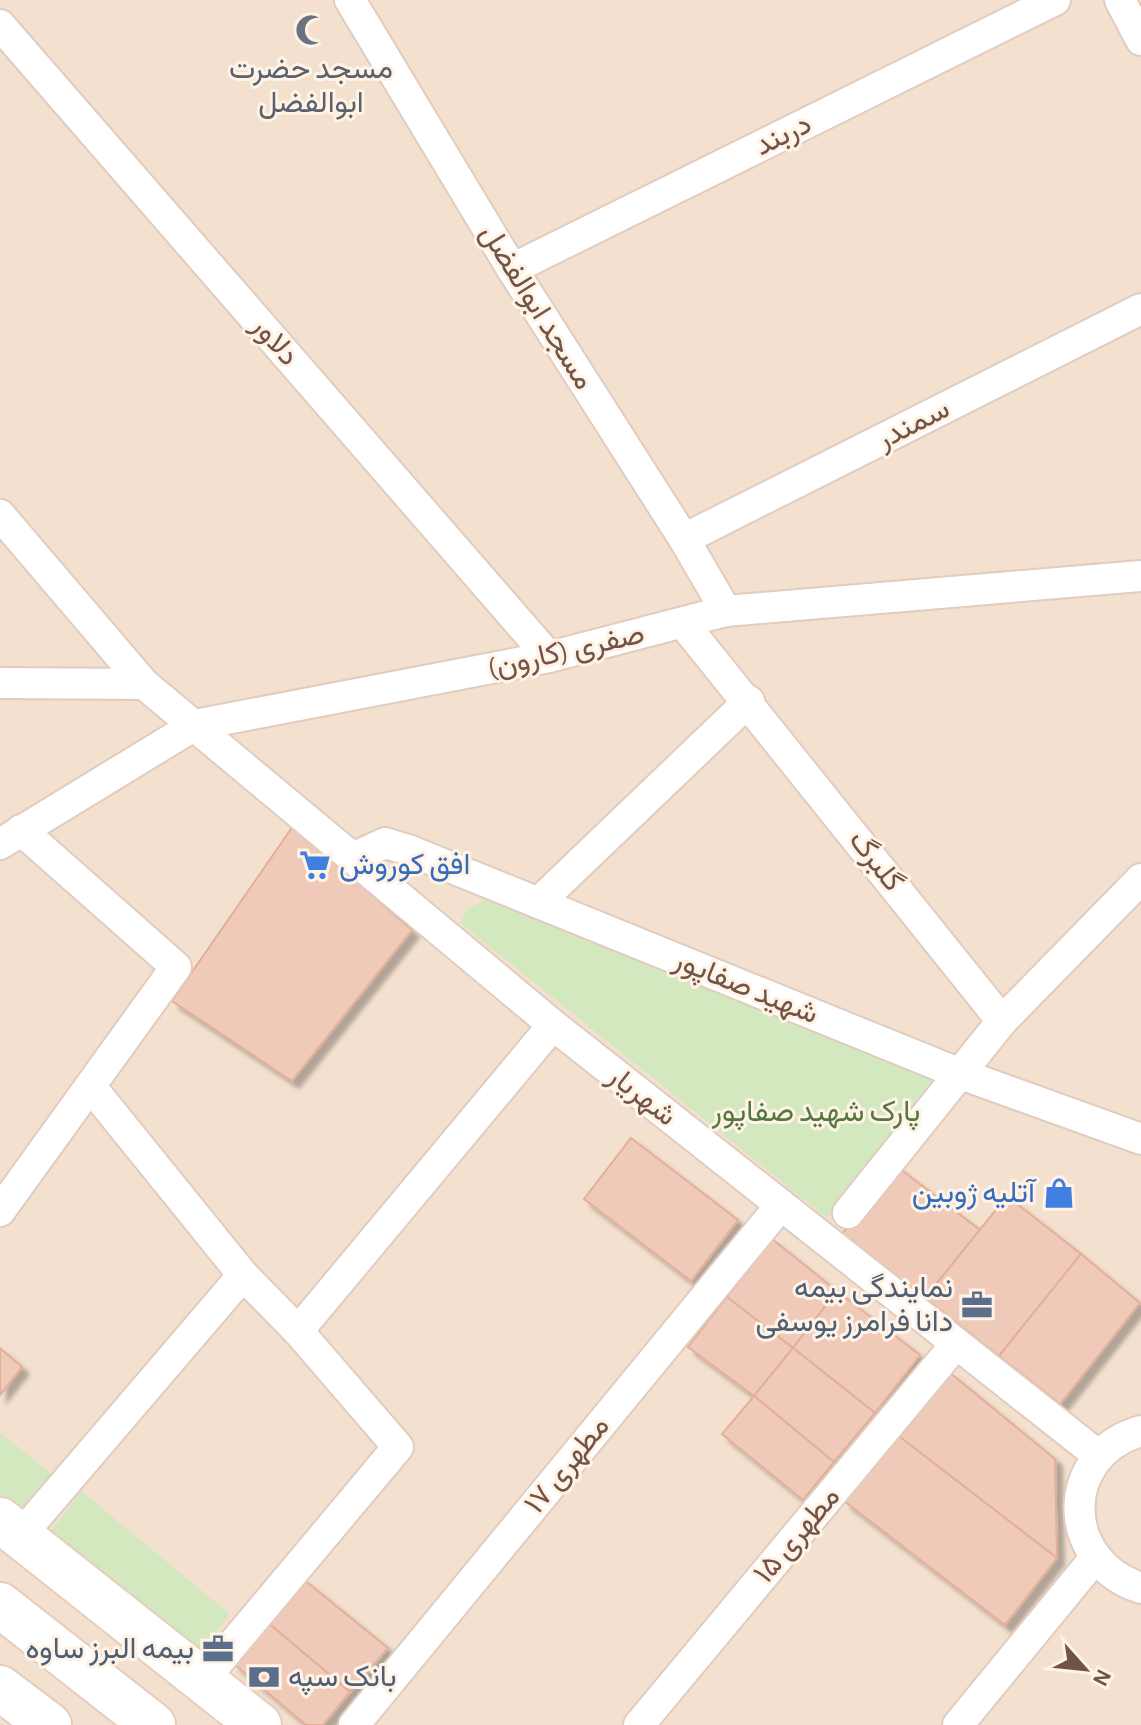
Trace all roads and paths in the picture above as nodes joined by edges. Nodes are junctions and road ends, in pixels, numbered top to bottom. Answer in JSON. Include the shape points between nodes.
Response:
{"nodes":[{"id":1,"x":350,"y":0,"type":"edge"},
{"id":2,"x":1055,"y":0,"type":"edge"},
{"id":3,"x":1120,"y":0,"type":"edge"},
{"id":4,"x":0,"y":25,"type":"edge"},
{"id":5,"x":1141,"y":40,"type":"edge"},
{"id":6,"x":512,"y":269,"type":"junction"},
{"id":7,"x":1141,"y":309,"type":"edge"},
{"id":8,"x":0,"y":515,"type":"edge"},
{"id":9,"x":684,"y":539,"type":"junction"},
{"id":10,"x":1141,"y":576,"type":"edge"},
{"id":11,"x":726,"y":611,"type":"junction"},
{"id":12,"x":683,"y":623,"type":"junction"},
{"id":13,"x":549,"y":657,"type":"junction"},
{"id":14,"x":0,"y":683,"type":"edge"},
{"id":15,"x":144,"y":684,"type":"junction"},
{"id":16,"x":749,"y":701,"type":"junction"},
{"id":17,"x":195,"y":725,"type":"junction"},
{"id":18,"x":10,"y":837,"type":"edge"},
{"id":19,"x":355,"y":857,"type":"junction"},
{"id":20,"x":1141,"y":879,"type":"edge"},
{"id":21,"x":538,"y":903,"type":"junction"},
{"id":22,"x":1002,"y":1021,"type":"junction"},
{"id":23,"x":553,"y":1025,"type":"junction"},
{"id":24,"x":958,"y":1073,"type":"junction"},
{"id":25,"x":91,"y":1087,"type":"junction"},
{"id":26,"x":1141,"y":1139,"type":"edge"},
{"id":27,"x":781,"y":1205,"type":"junction"},
{"id":28,"x":0,"y":1211,"type":"edge"},
{"id":29,"x":848,"y":1213,"type":"dead end"},
{"id":30,"x":243,"y":1275,"type":"junction"},
{"id":31,"x":298,"y":1331,"type":"junction"},
{"id":32,"x":956,"y":1344,"type":"junction"},
{"id":33,"x":1141,"y":1431,"type":"edge"},
{"id":34,"x":1099,"y":1456,"type":"junction"},
{"id":35,"x":10,"y":1528,"type":"edge"},
{"id":36,"x":1095,"y":1558,"type":"junction"},
{"id":37,"x":1141,"y":1588,"type":"edge"},
{"id":38,"x":0,"y":1605,"type":"edge"},
{"id":39,"x":203,"y":1680,"type":"junction"},
{"id":40,"x":0,"y":1688,"type":"edge"},
{"id":41,"x":49,"y":1725,"type":"edge"},
{"id":42,"x":153,"y":1725,"type":"edge"},
{"id":43,"x":259,"y":1725,"type":"edge"},
{"id":44,"x":354,"y":1725,"type":"edge"},
{"id":45,"x":639,"y":1725,"type":"edge"},
{"id":46,"x":958,"y":1725,"type":"edge"}],
"edges":[{"from":1,"to":6,"type":"street","name":"مسجد ابوالفضل"},
{"from":2,"to":6,"type":"street","name":"دربند"},
{"from":3,"to":5,"type":"street"},
{"from":4,"to":13,"type":"street","name":"دلاور"},
{"from":6,"to":9,"type":"street","name":"مسجد ابوالفضل"},
{"from":7,"to":9,"type":"street","name":"سمندر"},
{"from":8,"to":15,"type":"street","name":"شهریار"},
{"from":9,"to":11,"type":"street","name":"مسجد ابوالفضل"},
{"from":10,"to":11,"type":"street","name":"صفری (کارون)"},
{"from":11,"to":12,"type":"street","name":"صفری (کارون)"},
{"from":12,"to":13,"type":"street","name":"صفری (کارون)"},
{"from":12,"to":16,"type":"street","name":"گلبرگ"},
{"from":13,"to":17,"type":"street","name":"صفری (کارون)"},
{"from":14,"to":15,"type":"street"},
{"from":15,"to":17,"type":"street","name":"شهریار"},
{"from":16,"to":21,"type":"street"},
{"from":16,"to":22,"type":"street","name":"گلبرگ"},
{"from":17,"to":18,"type":"street","name":"صفری (کارون)"},
{"from":17,"to":19,"type":"street","name":"شهریار"},
{"from":18,"to":25,"type":"street","via":[[176,967]]},
{"from":19,"to":21,"type":"street","name":"شهید صفاپور","via":[[385,843]]},
{"from":19,"to":23,"type":"street","name":"شهریار"},
{"from":20,"to":22,"type":"street"},
{"from":21,"to":24,"type":"street","name":"شهید صفاپور"},
{"from":22,"to":24,"type":"street"},
{"from":23,"to":27,"type":"street","name":"شهریار"},
{"from":23,"to":31,"type":"street"},
{"from":24,"to":26,"type":"street","name":"شهید صفاپور"},
{"from":24,"to":29,"type":"street"},
{"from":25,"to":28,"type":"street"},
{"from":25,"to":30,"type":"street"},
{"from":27,"to":32,"type":"street","name":"شهریار"},
{"from":27,"to":44,"type":"street","name":"مطهری ۱۷"},
{"from":30,"to":31,"type":"street"},
{"from":30,"to":35,"type":"street"},
{"from":31,"to":39,"type":"street","via":[[398,1447]]},
{"from":32,"to":34,"type":"street","name":"شهریار"},
{"from":32,"to":45,"type":"street","name":"مطهری ۱۵"},
{"from":33,"to":34,"type":"street","via":[[1123,1437]]},
{"from":34,"to":36,"type":"street","via":[[1087,1475],[1079,1506],[1081,1528]]},
{"from":35,"to":39,"type":"street"},
{"from":36,"to":37,"type":"street","via":[[1116,1577]]},
{"from":36,"to":46,"type":"street"},
{"from":38,"to":42,"type":"street"},
{"from":39,"to":43,"type":"street"},
{"from":40,"to":41,"type":"street"}]}
